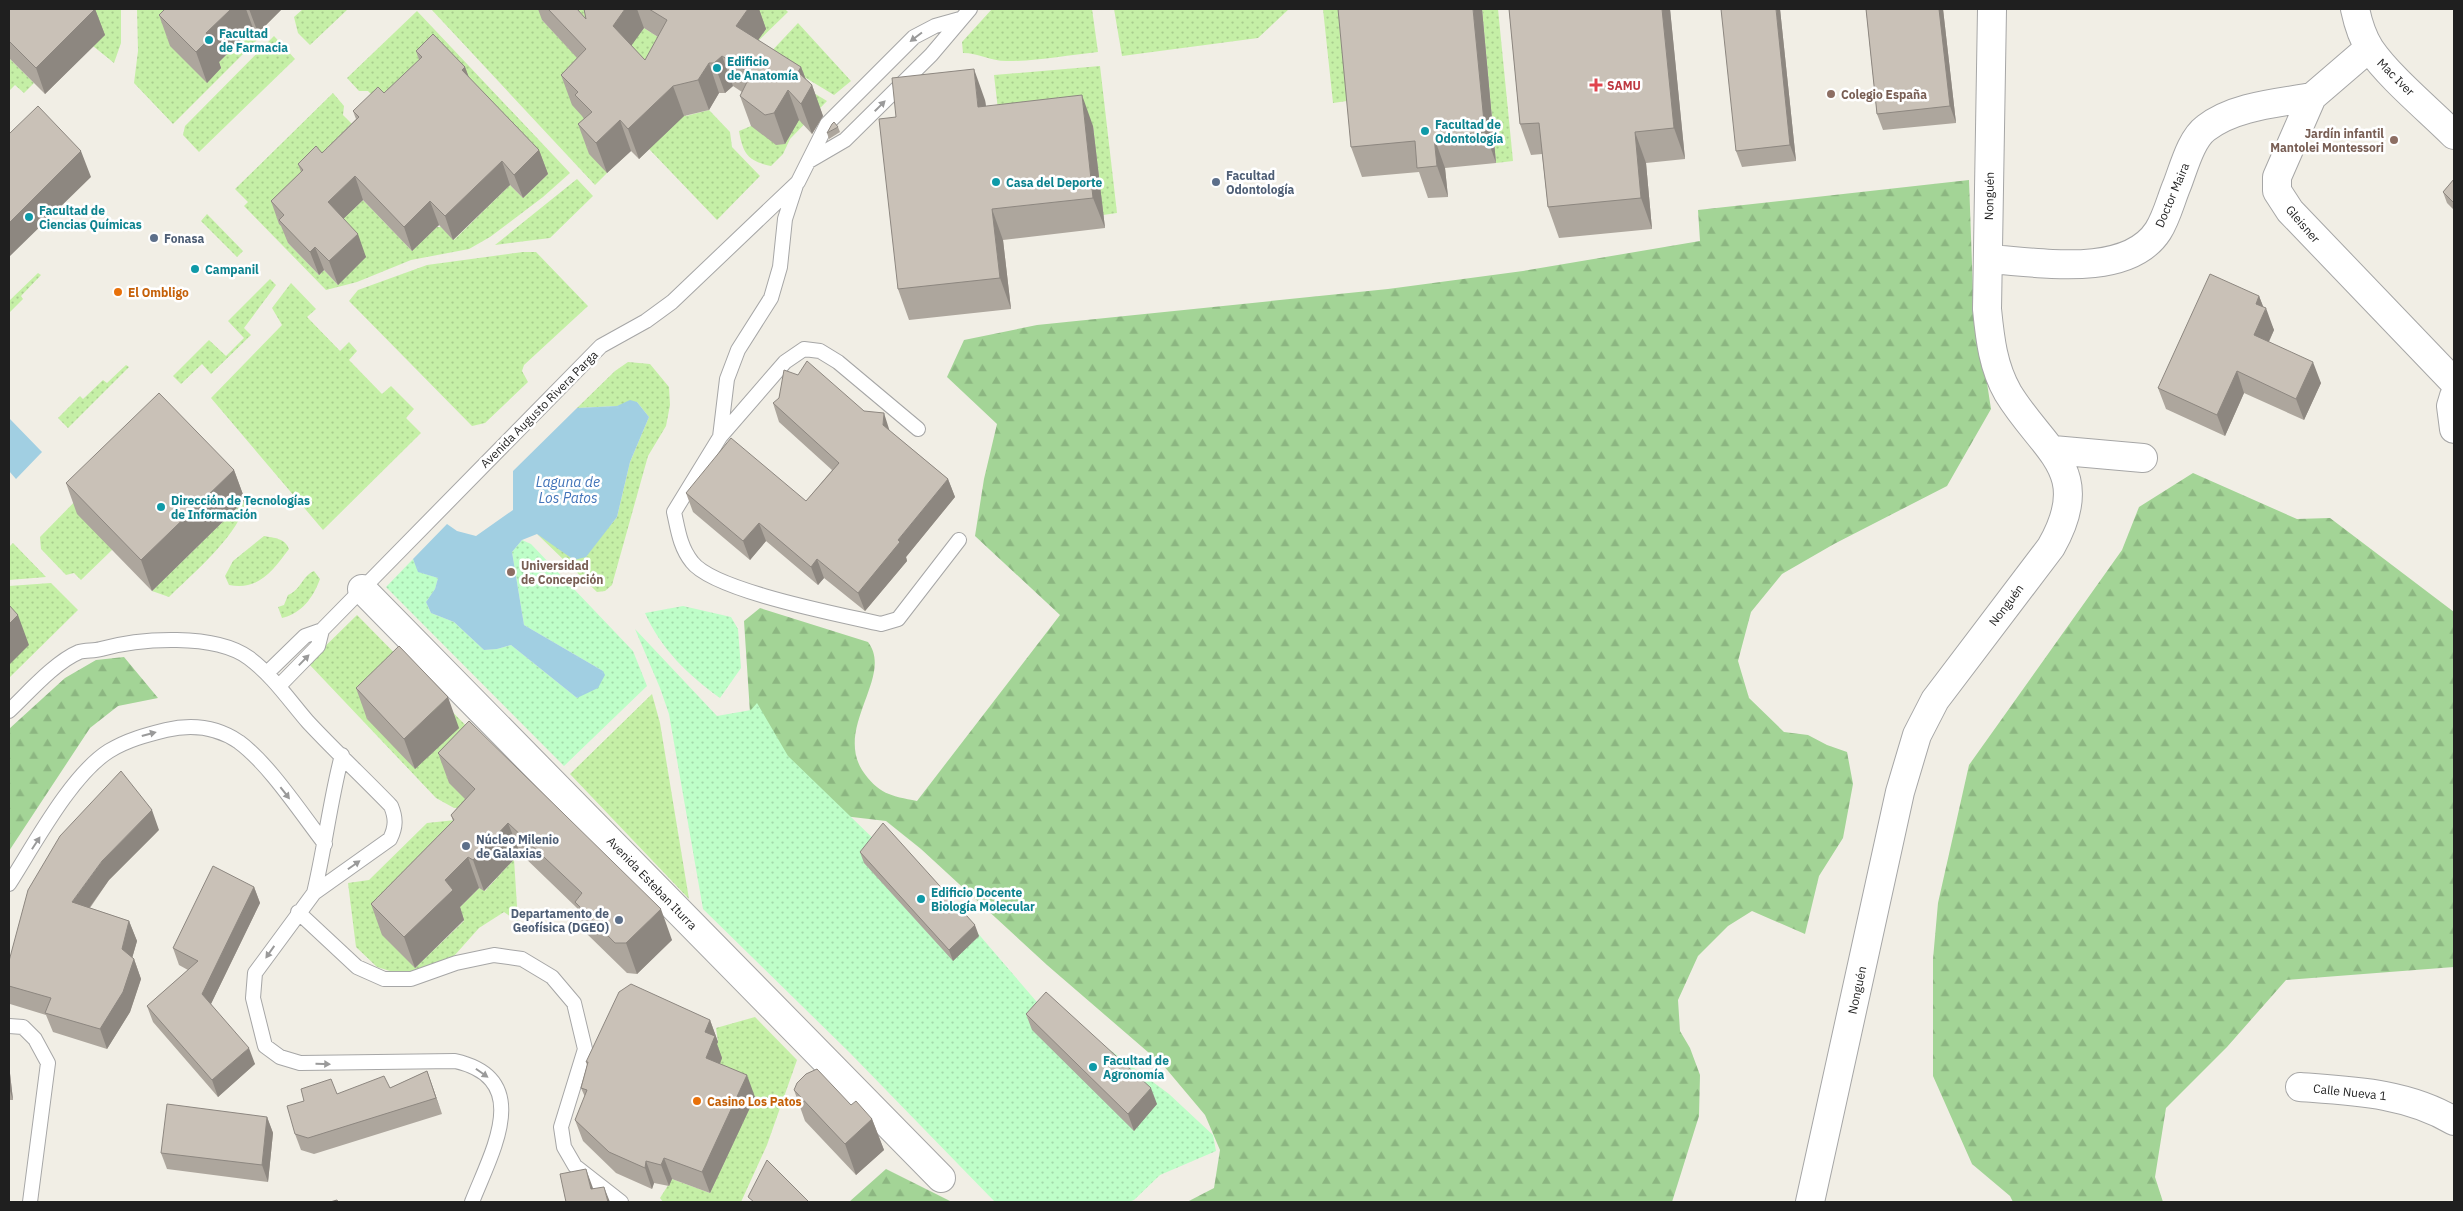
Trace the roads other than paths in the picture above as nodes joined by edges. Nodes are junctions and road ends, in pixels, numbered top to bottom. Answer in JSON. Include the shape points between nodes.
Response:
{"nodes":[{"id":1,"x":970,"y":9,"type":"edge"},
{"id":2,"x":1992,"y":9,"type":"edge"},
{"id":3,"x":2356,"y":9,"type":"edge"},
{"id":4,"x":960,"y":19,"type":"junction"},
{"id":5,"x":2369,"y":48,"type":"junction"},
{"id":6,"x":2312,"y":97,"type":"junction"},
{"id":7,"x":2454,"y":135,"type":"edge"},
{"id":8,"x":809,"y":161,"type":"junction"},
{"id":9,"x":798,"y":182,"type":"junction"},
{"id":10,"x":1989,"y":260,"type":"junction"},
{"id":11,"x":2454,"y":382,"type":"edge"},
{"id":12,"x":2454,"y":396,"type":"edge"},
{"id":13,"x":918,"y":429,"type":"dead end"},
{"id":14,"x":2454,"y":429,"type":"edge"},
{"id":15,"x":720,"y":437,"type":"junction"},
{"id":16,"x":2053,"y":450,"type":"junction"},
{"id":17,"x":2143,"y":458,"type":"dead end"},
{"id":18,"x":959,"y":540,"type":"dead end"},
{"id":19,"x":362,"y":589,"type":"junction"},
{"id":20,"x":322,"y":630,"type":"junction"},
{"id":21,"x":267,"y":673,"type":"junction"},
{"id":22,"x":279,"y":686,"type":"junction"},
{"id":23,"x":9,"y":710,"type":"edge"},
{"id":24,"x":342,"y":755,"type":"junction"},
{"id":25,"x":325,"y":844,"type":"junction"},
{"id":26,"x":9,"y":884,"type":"edge"},
{"id":27,"x":314,"y":893,"type":"junction"},
{"id":28,"x":298,"y":912,"type":"junction"},
{"id":29,"x":9,"y":1026,"type":"edge"},
{"id":30,"x":2300,"y":1087,"type":"dead end"},
{"id":31,"x":2454,"y":1121,"type":"edge"},
{"id":32,"x":941,"y":1178,"type":"dead end"},
{"id":33,"x":30,"y":1202,"type":"edge"},
{"id":34,"x":472,"y":1202,"type":"edge"},
{"id":35,"x":621,"y":1202,"type":"edge"},
{"id":36,"x":1810,"y":1202,"type":"edge"}],
"edges":[{"from":1,"to":4,"type":"lane","name":"Avenida Augusto Rivera Parga"},
{"from":2,"to":10,"type":"street","name":"Nonguén"},
{"from":3,"to":5,"type":"street","name":"Mac Iver","via":[[2360,30]]},
{"from":8,"to":4,"type":"lane","name":"Avenida Augusto Rivera Parga","one_way":true,"via":[[845,140],[931,55]]},
{"from":4,"to":8,"type":"lane","name":"Avenida Augusto Rivera Parga","one_way":true,"via":[[922,32],[892,58],[827,124]]},
{"from":5,"to":6,"type":"street","name":"Gleisner"},
{"from":5,"to":7,"type":"street","name":"Mac Iver"},
{"from":6,"to":10,"type":"street","name":"Doctor Maira","via":[[2241,112],[2218,120],[2205,129],[2184,167],[2158,232],[2130,253],[2081,265]]},
{"from":6,"to":11,"type":"street","name":"Gleisner","via":[[2277,177],[2277,191],[2300,222]]},
{"from":8,"to":9,"type":"lane","name":"Avenida Augusto Rivera Parga"},
{"from":9,"to":15,"type":"lane","via":[[785,219],[780,267],[771,298],[738,350],[727,378]]},
{"from":9,"to":19,"type":"lane","name":"Avenida Augusto Rivera Parga","via":[[672,302],[646,322],[600,346]]},
{"from":10,"to":16,"type":"street","name":"Nonguén","via":[[1987,309],[1997,370],[2020,412]]},
{"from":12,"to":14,"type":"street","via":[[2451,406]]},
{"from":13,"to":15,"type":"lane","via":[[838,362],[820,351],[804,349],[784,362]]},
{"from":15,"to":18,"type":"lane","via":[[674,512],[684,549],[693,563],[713,578],[740,589],[881,624],[898,619]]},
{"from":16,"to":17,"type":"street"},
{"from":16,"to":36,"type":"street","name":"Nonguén","via":[[2068,481],[2060,532],[1951,676],[1917,735],[1900,792]]},
{"from":19,"to":20,"type":"lane","name":"Avenida Augusto Rivera Parga"},
{"from":19,"to":32,"type":"street","name":"Avenida Esteban Iturra"},
{"from":20,"to":21,"type":"lane","name":"Avenida Augusto Rivera Parga","via":[[305,636]]},
{"from":22,"to":20,"type":"lane","name":"Avenida Augusto Rivera Parga","one_way":true,"via":[[318,646]]},
{"from":21,"to":22,"type":"lane"},
{"from":21,"to":23,"type":"lane","via":[[247,656],[200,641],[150,640],[111,645],[79,652]]},
{"from":22,"to":24,"type":"lane","via":[[308,722]]},
{"from":24,"to":25,"type":"lane"},
{"from":27,"to":24,"type":"lane","one_way":true,"via":[[390,839],[395,826],[391,806]]},
{"from":26,"to":25,"type":"lane","one_way":true,"via":[[68,794],[97,760],[122,744],[174,728],[214,730],[240,743],[263,764]]},
{"from":25,"to":27,"type":"lane"},
{"from":27,"to":28,"type":"lane"},
{"from":28,"to":34,"type":"lane","one_way":true,"via":[[255,973],[253,998],[265,1046],[280,1057],[300,1063],[455,1061],[468,1064],[488,1076],[502,1102],[500,1129]]},
{"from":28,"to":35,"type":"lane","via":[[357,967],[384,979],[411,979],[456,963],[494,956],[522,959],[552,977],[574,1003],[585,1049],[562,1127],[564,1147],[576,1166]]},
{"from":29,"to":33,"type":"lane","via":[[23,1027],[35,1039],[48,1063]]},
{"from":30,"to":31,"type":"street","name":"Calle Nueva 1","via":[[2370,1092],[2401,1098]]}]}
